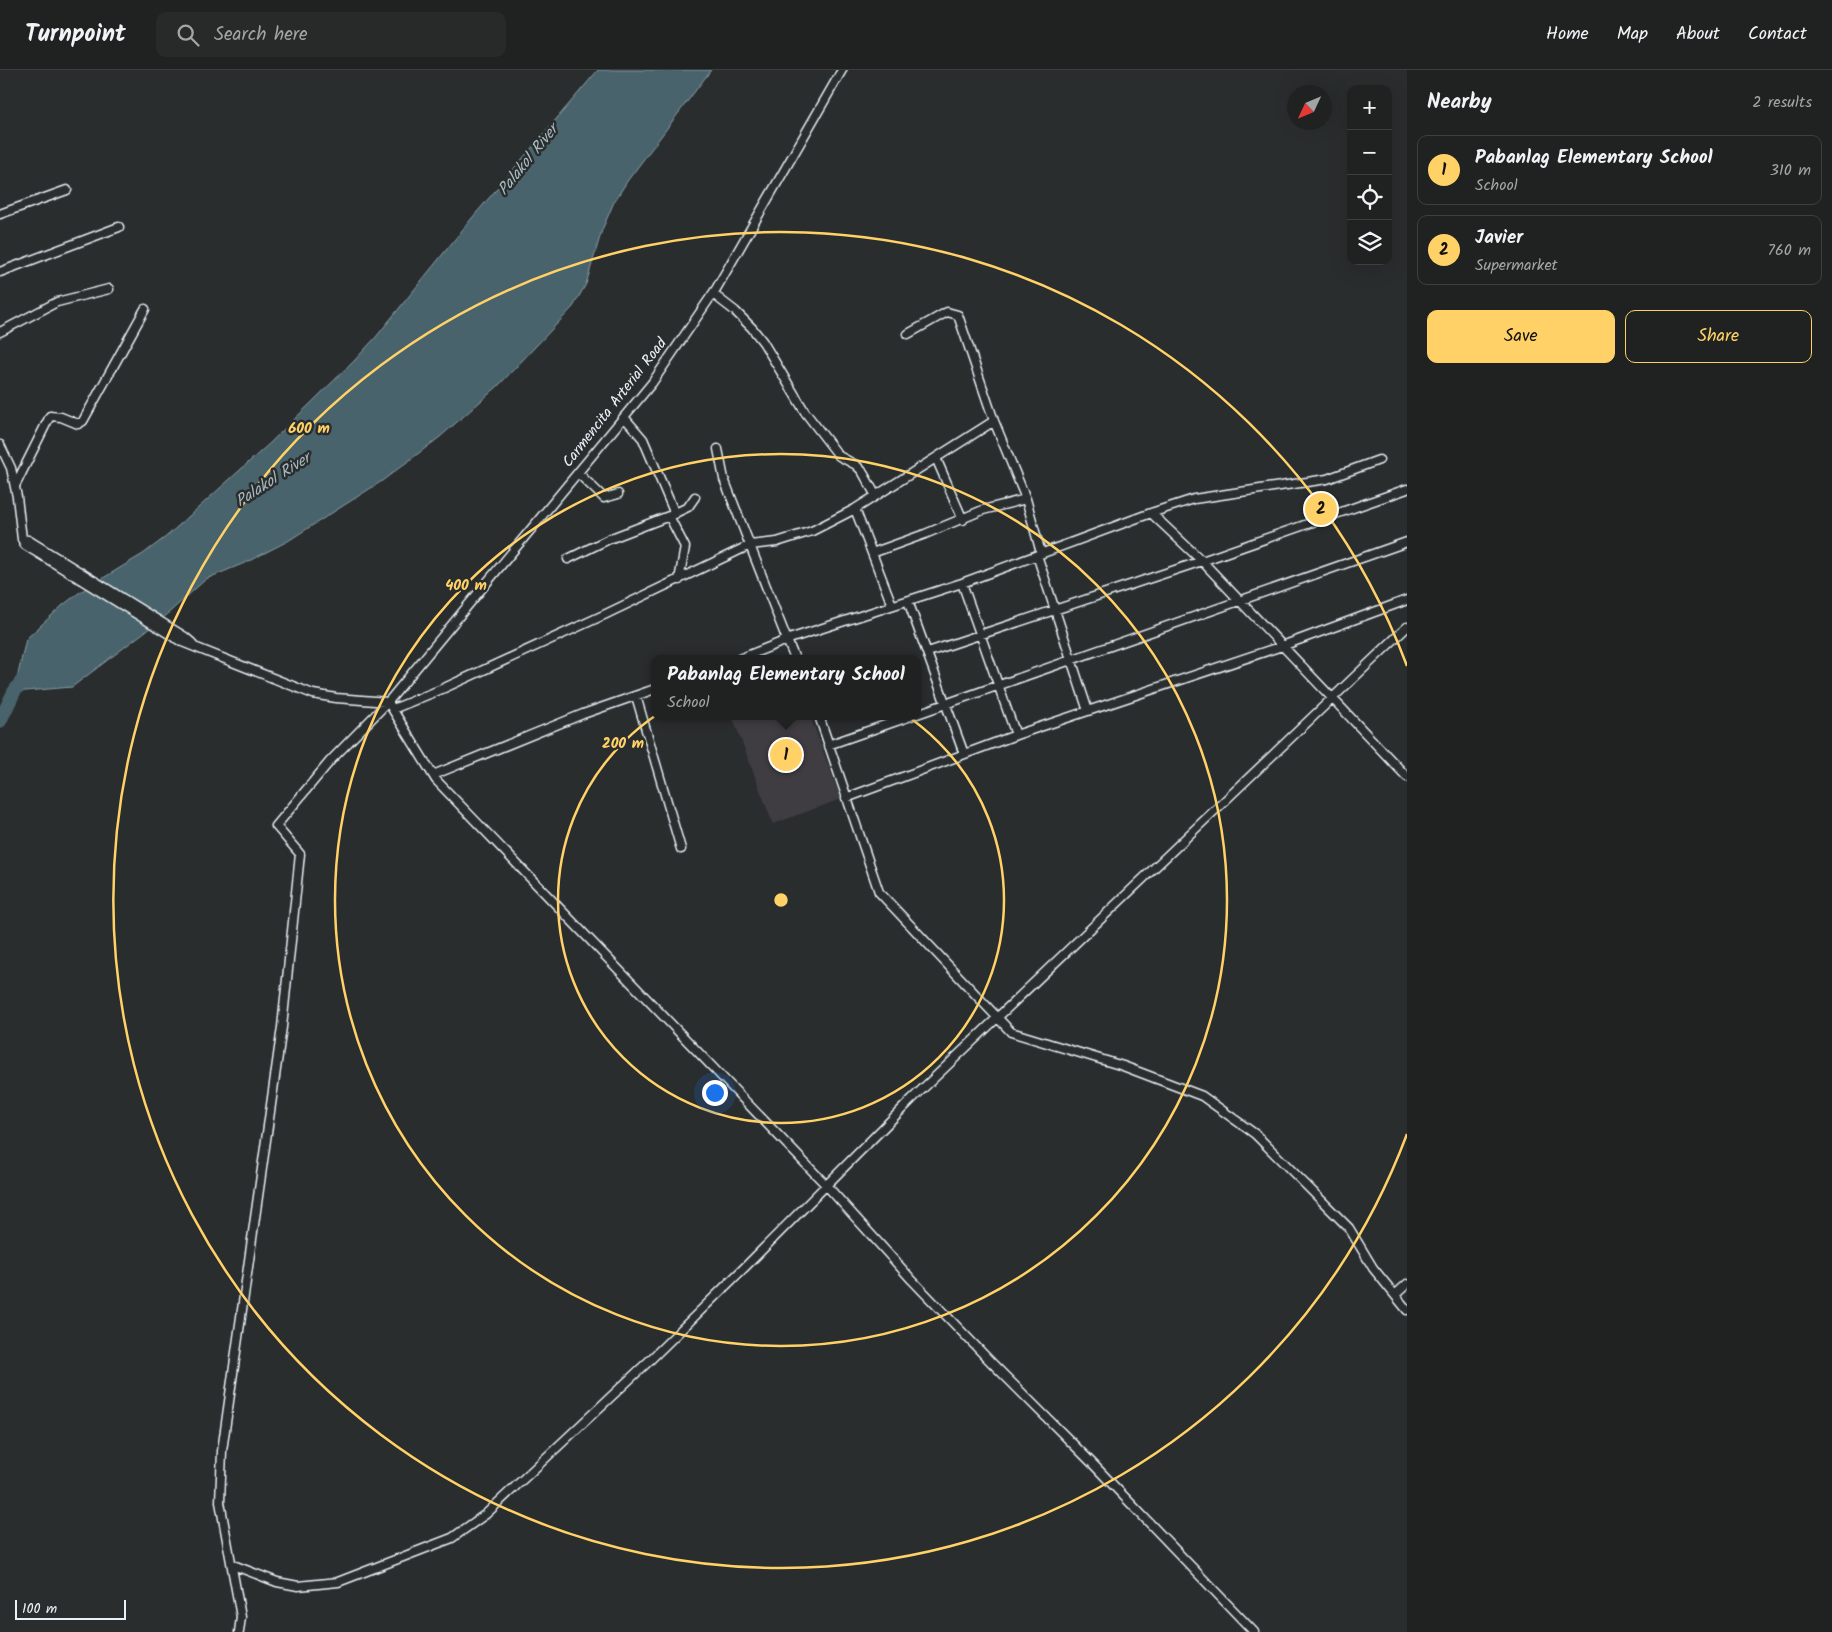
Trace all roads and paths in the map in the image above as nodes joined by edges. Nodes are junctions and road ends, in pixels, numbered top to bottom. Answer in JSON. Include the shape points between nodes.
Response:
{"nodes":[{"id":1,"x":842,"y":70,"type":"edge"},
{"id":2,"x":68,"y":190,"type":"dead end"},
{"id":3,"x":0,"y":214,"type":"edge"},
{"id":4,"x":120,"y":227,"type":"dead end"},
{"id":5,"x":0,"y":272,"type":"edge"},
{"id":6,"x":109,"y":289,"type":"dead end"},
{"id":7,"x":713,"y":294,"type":"junction"},
{"id":8,"x":145,"y":309,"type":"dead end"},
{"id":9,"x":0,"y":332,"type":"edge"},
{"id":10,"x":908,"y":334,"type":"dead end"},
{"id":11,"x":624,"y":417,"type":"junction"},
{"id":12,"x":994,"y":421,"type":"junction"},
{"id":13,"x":0,"y":445,"type":"edge"},
{"id":14,"x":718,"y":449,"type":"dead end"},
{"id":15,"x":936,"y":458,"type":"junction"},
{"id":16,"x":1379,"y":460,"type":"dead end"},
{"id":17,"x":578,"y":473,"type":"junction"},
{"id":18,"x":15,"y":486,"type":"junction"},
{"id":19,"x":1407,"y":488,"type":"edge"},
{"id":20,"x":618,"y":494,"type":"dead end"},
{"id":21,"x":694,"y":496,"type":"dead end"},
{"id":22,"x":876,"y":496,"type":"junction"},
{"id":23,"x":1026,"y":499,"type":"junction"},
{"id":24,"x":855,"y":510,"type":"junction"},
{"id":25,"x":1151,"y":513,"type":"junction"},
{"id":26,"x":672,"y":515,"type":"junction"},
{"id":27,"x":963,"y":520,"type":"junction"},
{"id":28,"x":1407,"y":542,"type":"edge"},
{"id":29,"x":750,"y":545,"type":"junction"},
{"id":30,"x":872,"y":553,"type":"junction"},
{"id":31,"x":1039,"y":554,"type":"junction"},
{"id":32,"x":568,"y":559,"type":"dead end"},
{"id":33,"x":1202,"y":561,"type":"junction"},
{"id":34,"x":679,"y":580,"type":"junction"},
{"id":35,"x":962,"y":583,"type":"junction"},
{"id":36,"x":1407,"y":600,"type":"edge"},
{"id":37,"x":908,"y":601,"type":"junction"},
{"id":38,"x":1240,"y":602,"type":"junction"},
{"id":39,"x":892,"y":606,"type":"junction"},
{"id":40,"x":1056,"y":609,"type":"junction"},
{"id":41,"x":1407,"y":627,"type":"edge"},
{"id":42,"x":980,"y":634,"type":"junction"},
{"id":43,"x":786,"y":640,"type":"junction"},
{"id":44,"x":1282,"y":646,"type":"junction"},
{"id":45,"x":928,"y":652,"type":"junction"},
{"id":46,"x":749,"y":655,"type":"edge"},
{"id":47,"x":794,"y":655,"type":"edge"},
{"id":48,"x":1071,"y":661,"type":"junction"},
{"id":49,"x":998,"y":686,"type":"junction"},
{"id":50,"x":651,"y":690,"type":"edge"},
{"id":51,"x":636,"y":696,"type":"junction"},
{"id":52,"x":1331,"y":699,"type":"junction"},
{"id":53,"x":388,"y":702,"type":"junction"},
{"id":54,"x":946,"y":704,"type":"junction"},
{"id":55,"x":392,"y":709,"type":"junction"},
{"id":56,"x":1088,"y":711,"type":"junction"},
{"id":57,"x":921,"y":713,"type":"edge"},
{"id":58,"x":820,"y":720,"type":"edge"},
{"id":59,"x":900,"y":720,"type":"edge"},
{"id":60,"x":1016,"y":735,"type":"junction"},
{"id":61,"x":828,"y":745,"type":"junction"},
{"id":62,"x":964,"y":754,"type":"junction"},
{"id":63,"x":433,"y":775,"type":"junction"},
{"id":64,"x":1407,"y":777,"type":"edge"},
{"id":65,"x":846,"y":798,"type":"junction"},
{"id":66,"x":680,"y":850,"type":"dead end"},
{"id":67,"x":998,"y":1018,"type":"junction"},
{"id":68,"x":827,"y":1186,"type":"junction"},
{"id":69,"x":1407,"y":1284,"type":"edge"},
{"id":70,"x":1395,"y":1295,"type":"junction"},
{"id":71,"x":1407,"y":1310,"type":"edge"},
{"id":72,"x":233,"y":1565,"type":"junction"},
{"id":73,"x":239,"y":1632,"type":"edge"},
{"id":74,"x":1254,"y":1632,"type":"edge"}],
"edges":[{"from":1,"to":7,"type":"street","name":"Carmencita Arterial Road"},
{"from":2,"to":3,"type":"street"},
{"from":4,"to":5,"type":"street"},
{"from":6,"to":9,"type":"street","via":[[57,302]]},
{"from":7,"to":11,"type":"street","name":"Carmencita Arterial Road","via":[[652,383]]},
{"from":7,"to":22,"type":"street","via":[[752,328],[805,412],[839,456],[862,472]]},
{"from":8,"to":18,"type":"street","via":[[83,421],[78,424],[50,416]]},
{"from":10,"to":12,"type":"street","via":[[947,312],[958,314]]},
{"from":11,"to":17,"type":"street","name":"Carmencita Arterial Road"},
{"from":11,"to":26,"type":"street","via":[[643,440]]},
{"from":12,"to":15,"type":"street"},
{"from":12,"to":23,"type":"street"},
{"from":13,"to":18,"type":"street"},
{"from":14,"to":29,"type":"street","via":[[724,479]]},
{"from":15,"to":22,"type":"street"},
{"from":15,"to":27,"type":"street"},
{"from":16,"to":25,"type":"street","via":[[1327,479],[1194,499]]},
{"from":17,"to":20,"type":"street","via":[[604,498]]},
{"from":17,"to":53,"type":"street","name":"Carmencita Arterial Road"},
{"from":18,"to":53,"type":"street","via":[[25,541],[183,640],[313,694]]},
{"from":19,"to":33,"type":"street"},
{"from":21,"to":26,"type":"street","via":[[688,507]]},
{"from":22,"to":24,"type":"street"},
{"from":23,"to":27,"type":"street","via":[[983,510]]},
{"from":23,"to":31,"type":"street"},
{"from":24,"to":29,"type":"street","via":[[812,531],[777,542]]},
{"from":24,"to":30,"type":"street"},
{"from":25,"to":31,"type":"street"},
{"from":25,"to":33,"type":"street"},
{"from":26,"to":32,"type":"street","via":[[609,538]]},
{"from":26,"to":34,"type":"street","via":[[685,546]]},
{"from":27,"to":30,"type":"street"},
{"from":28,"to":38,"type":"street"},
{"from":29,"to":34,"type":"street"},
{"from":29,"to":43,"type":"street"},
{"from":30,"to":39,"type":"street"},
{"from":31,"to":35,"type":"street"},
{"from":31,"to":40,"type":"street"},
{"from":33,"to":38,"type":"street"},
{"from":33,"to":40,"type":"street"},
{"from":34,"to":55,"type":"street"},
{"from":35,"to":37,"type":"street"},
{"from":35,"to":42,"type":"street"},
{"from":36,"to":44,"type":"street"},
{"from":37,"to":39,"type":"street"},
{"from":37,"to":45,"type":"street"},
{"from":38,"to":44,"type":"street"},
{"from":38,"to":48,"type":"street"},
{"from":39,"to":43,"type":"street"},
{"from":40,"to":42,"type":"street"},
{"from":40,"to":48,"type":"street"},
{"from":41,"to":52,"type":"street"},
{"from":42,"to":45,"type":"street"},
{"from":42,"to":49,"type":"street"},
{"from":43,"to":46,"type":"street"},
{"from":43,"to":47,"type":"street"},
{"from":44,"to":52,"type":"street"},
{"from":44,"to":56,"type":"street"},
{"from":45,"to":54,"type":"street"},
{"from":48,"to":49,"type":"street"},
{"from":48,"to":56,"type":"street"},
{"from":49,"to":54,"type":"street"},
{"from":49,"to":60,"type":"street"},
{"from":50,"to":51,"type":"street"},
{"from":51,"to":63,"type":"street"},
{"from":51,"to":66,"type":"street"},
{"from":52,"to":64,"type":"street"},
{"from":52,"to":67,"type":"street"},
{"from":53,"to":55,"type":"street"},
{"from":53,"to":72,"type":"street","name":"Carmencita Arterial Road","via":[[331,760],[276,826],[300,854],[280,1036],[222,1451],[220,1502]]},
{"from":54,"to":57,"type":"street"},
{"from":54,"to":62,"type":"street"},
{"from":55,"to":63,"type":"street"},
{"from":56,"to":60,"type":"street"},
{"from":58,"to":61,"type":"street"},
{"from":59,"to":61,"type":"street"},
{"from":60,"to":62,"type":"street"},
{"from":61,"to":65,"type":"street"},
{"from":62,"to":65,"type":"street"},
{"from":63,"to":68,"type":"street"},
{"from":65,"to":67,"type":"street","via":[[880,892]]},
{"from":67,"to":68,"type":"street"},
{"from":67,"to":70,"type":"street","via":[[1011,1032],[1123,1066],[1202,1096],[1256,1134],[1349,1228],[1373,1268]]},
{"from":68,"to":72,"type":"street","via":[[528,1476],[486,1514],[452,1538],[338,1582],[298,1586],[277,1582]]},
{"from":68,"to":74,"type":"street","via":[[912,1280]]},
{"from":69,"to":70,"type":"street"},
{"from":70,"to":71,"type":"street"},
{"from":72,"to":73,"type":"street","via":[[241,1617]]}]}
